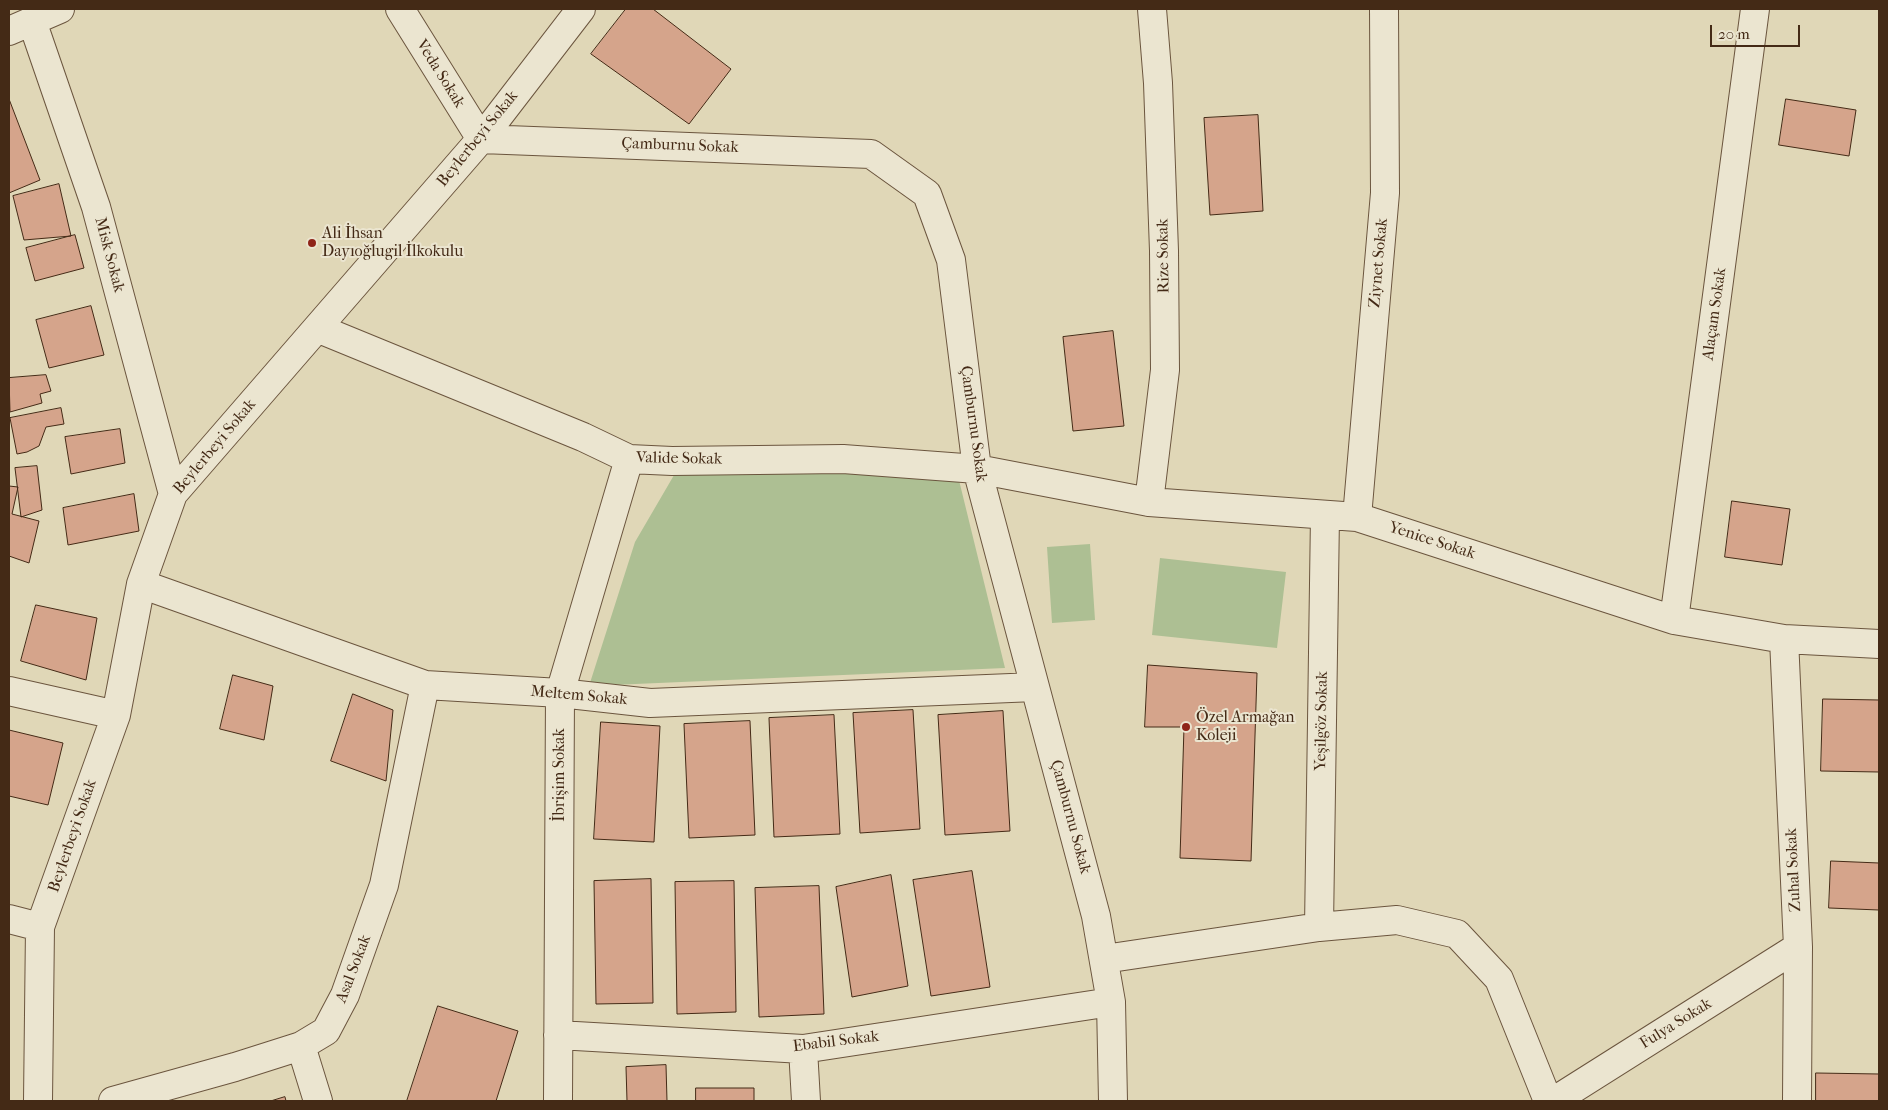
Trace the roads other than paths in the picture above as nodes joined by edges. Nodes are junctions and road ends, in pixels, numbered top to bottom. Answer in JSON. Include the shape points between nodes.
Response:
{"nodes":[{"id":1,"x":60,"y":9,"type":"edge"},
{"id":2,"x":400,"y":9,"type":"edge"},
{"id":3,"x":581,"y":9,"type":"edge"},
{"id":4,"x":1152,"y":9,"type":"edge"},
{"id":5,"x":1384,"y":9,"type":"edge"},
{"id":6,"x":1755,"y":9,"type":"edge"},
{"id":7,"x":20,"y":26,"type":"edge"},
{"id":8,"x":481,"y":139,"type":"junction"},
{"id":9,"x":317,"y":328,"type":"junction"},
{"id":10,"x":629,"y":459,"type":"junction"},
{"id":11,"x":977,"y":469,"type":"junction"},
{"id":12,"x":173,"y":494,"type":"junction"},
{"id":13,"x":1149,"y":502,"type":"junction"},
{"id":14,"x":1325,"y":515,"type":"junction"},
{"id":15,"x":1357,"y":517,"type":"junction"},
{"id":16,"x":141,"y":584,"type":"junction"},
{"id":17,"x":1674,"y":620,"type":"junction"},
{"id":18,"x":1784,"y":638,"type":"junction"},
{"id":19,"x":1879,"y":644,"type":"edge"},
{"id":20,"x":425,"y":685,"type":"junction"},
{"id":21,"x":1035,"y":687,"type":"junction"},
{"id":22,"x":9,"y":691,"type":"edge"},
{"id":23,"x":560,"y":693,"type":"junction"},
{"id":24,"x":116,"y":715,"type":"junction"},
{"id":25,"x":9,"y":919,"type":"edge"},
{"id":26,"x":40,"y":927,"type":"junction"},
{"id":27,"x":1319,"y":927,"type":"junction"},
{"id":28,"x":1798,"y":947,"type":"junction"},
{"id":29,"x":1104,"y":959,"type":"junction"},
{"id":30,"x":1111,"y":1002,"type":"junction"},
{"id":31,"x":558,"y":1035,"type":"junction"},
{"id":32,"x":301,"y":1046,"type":"junction"},
{"id":33,"x":803,"y":1049,"type":"junction"},
{"id":34,"x":38,"y":1101,"type":"edge"},
{"id":35,"x":113,"y":1101,"type":"edge"},
{"id":36,"x":318,"y":1101,"type":"edge"},
{"id":37,"x":558,"y":1101,"type":"edge"},
{"id":38,"x":806,"y":1101,"type":"edge"},
{"id":39,"x":1114,"y":1101,"type":"edge"},
{"id":40,"x":1548,"y":1101,"type":"edge"},
{"id":41,"x":1554,"y":1101,"type":"edge"},
{"id":42,"x":1798,"y":1101,"type":"edge"}],
"edges":[{"from":1,"to":7,"type":"street"},
{"from":2,"to":8,"type":"street","name":"Veda Sokak"},
{"from":3,"to":8,"type":"street","name":"Beylerbeyi Sokak"},
{"from":4,"to":13,"type":"street","name":"Rize Sokak","via":[[1158,83],[1165,370]]},
{"from":5,"to":15,"type":"street","name":"Ziynet Sokak","via":[[1385,193]]},
{"from":6,"to":17,"type":"street","name":"Alaçam Sokak"},
{"from":7,"to":12,"type":"street","name":"Misk Sokak","via":[[96,207]]},
{"from":8,"to":9,"type":"street","name":"Beylerbeyi Sokak"},
{"from":8,"to":11,"type":"street","name":"Çamburnu Sokak","via":[[872,154],[927,194],[951,260]]},
{"from":9,"to":10,"type":"street","name":"Valide Sokak"},
{"from":9,"to":12,"type":"street","name":"Beylerbeyi Sokak"},
{"from":10,"to":11,"type":"street","name":"Valide Sokak","via":[[843,458]]},
{"from":10,"to":23,"type":"street","name":"İbrişim Sokak"},
{"from":11,"to":13,"type":"street","name":"Yenice Sokak"},
{"from":11,"to":21,"type":"street","name":"Çamburnu Sokak"},
{"from":12,"to":16,"type":"street","name":"Beylerbeyi Sokak"},
{"from":13,"to":14,"type":"street","name":"Yenice Sokak"},
{"from":14,"to":15,"type":"street","name":"Yenice Sokak"},
{"from":14,"to":27,"type":"street","name":"Yeşilgöz Sokak"},
{"from":15,"to":17,"type":"street","name":"Yenice Sokak"},
{"from":16,"to":20,"type":"street","name":"Meltem Sokak"},
{"from":16,"to":24,"type":"street","name":"Beylerbeyi Sokak"},
{"from":17,"to":18,"type":"street","name":"Yenice Sokak"},
{"from":18,"to":19,"type":"street","name":"Yenice Sokak"},
{"from":18,"to":28,"type":"street","name":"Zuhal Sokak"},
{"from":20,"to":23,"type":"street","name":"Meltem Sokak"},
{"from":20,"to":32,"type":"street","name":"Asal Sokak","via":[[384,885],[345,995],[326,1031]]},
{"from":21,"to":23,"type":"street","name":"Meltem Sokak","via":[[650,703]]},
{"from":21,"to":29,"type":"street","name":"Çamburnu Sokak","via":[[1096,916]]},
{"from":22,"to":24,"type":"street"},
{"from":23,"to":31,"type":"street","name":"İbrişim Sokak"},
{"from":24,"to":26,"type":"street","name":"Beylerbeyi Sokak"},
{"from":25,"to":26,"type":"street"},
{"from":26,"to":34,"type":"street","name":"Beylerbeyi Sokak"},
{"from":27,"to":29,"type":"street"},
{"from":27,"to":40,"type":"street","via":[[1397,920],[1457,934],[1499,979]]},
{"from":28,"to":41,"type":"street","name":"Fulya Sokak"},
{"from":28,"to":42,"type":"street","name":"Zuhal Sokak"},
{"from":29,"to":30,"type":"street","name":"Çamburnu Sokak"},
{"from":30,"to":33,"type":"street","name":"Ebabil Sokak"},
{"from":30,"to":39,"type":"street","name":"Çamburnu Sokak"},
{"from":31,"to":33,"type":"street","name":"Ebabil Sokak"},
{"from":31,"to":37,"type":"street","name":"İbrişim Sokak"},
{"from":32,"to":35,"type":"street","name":"Asal Sokak"},
{"from":32,"to":36,"type":"street"},
{"from":33,"to":38,"type":"street"}]}
